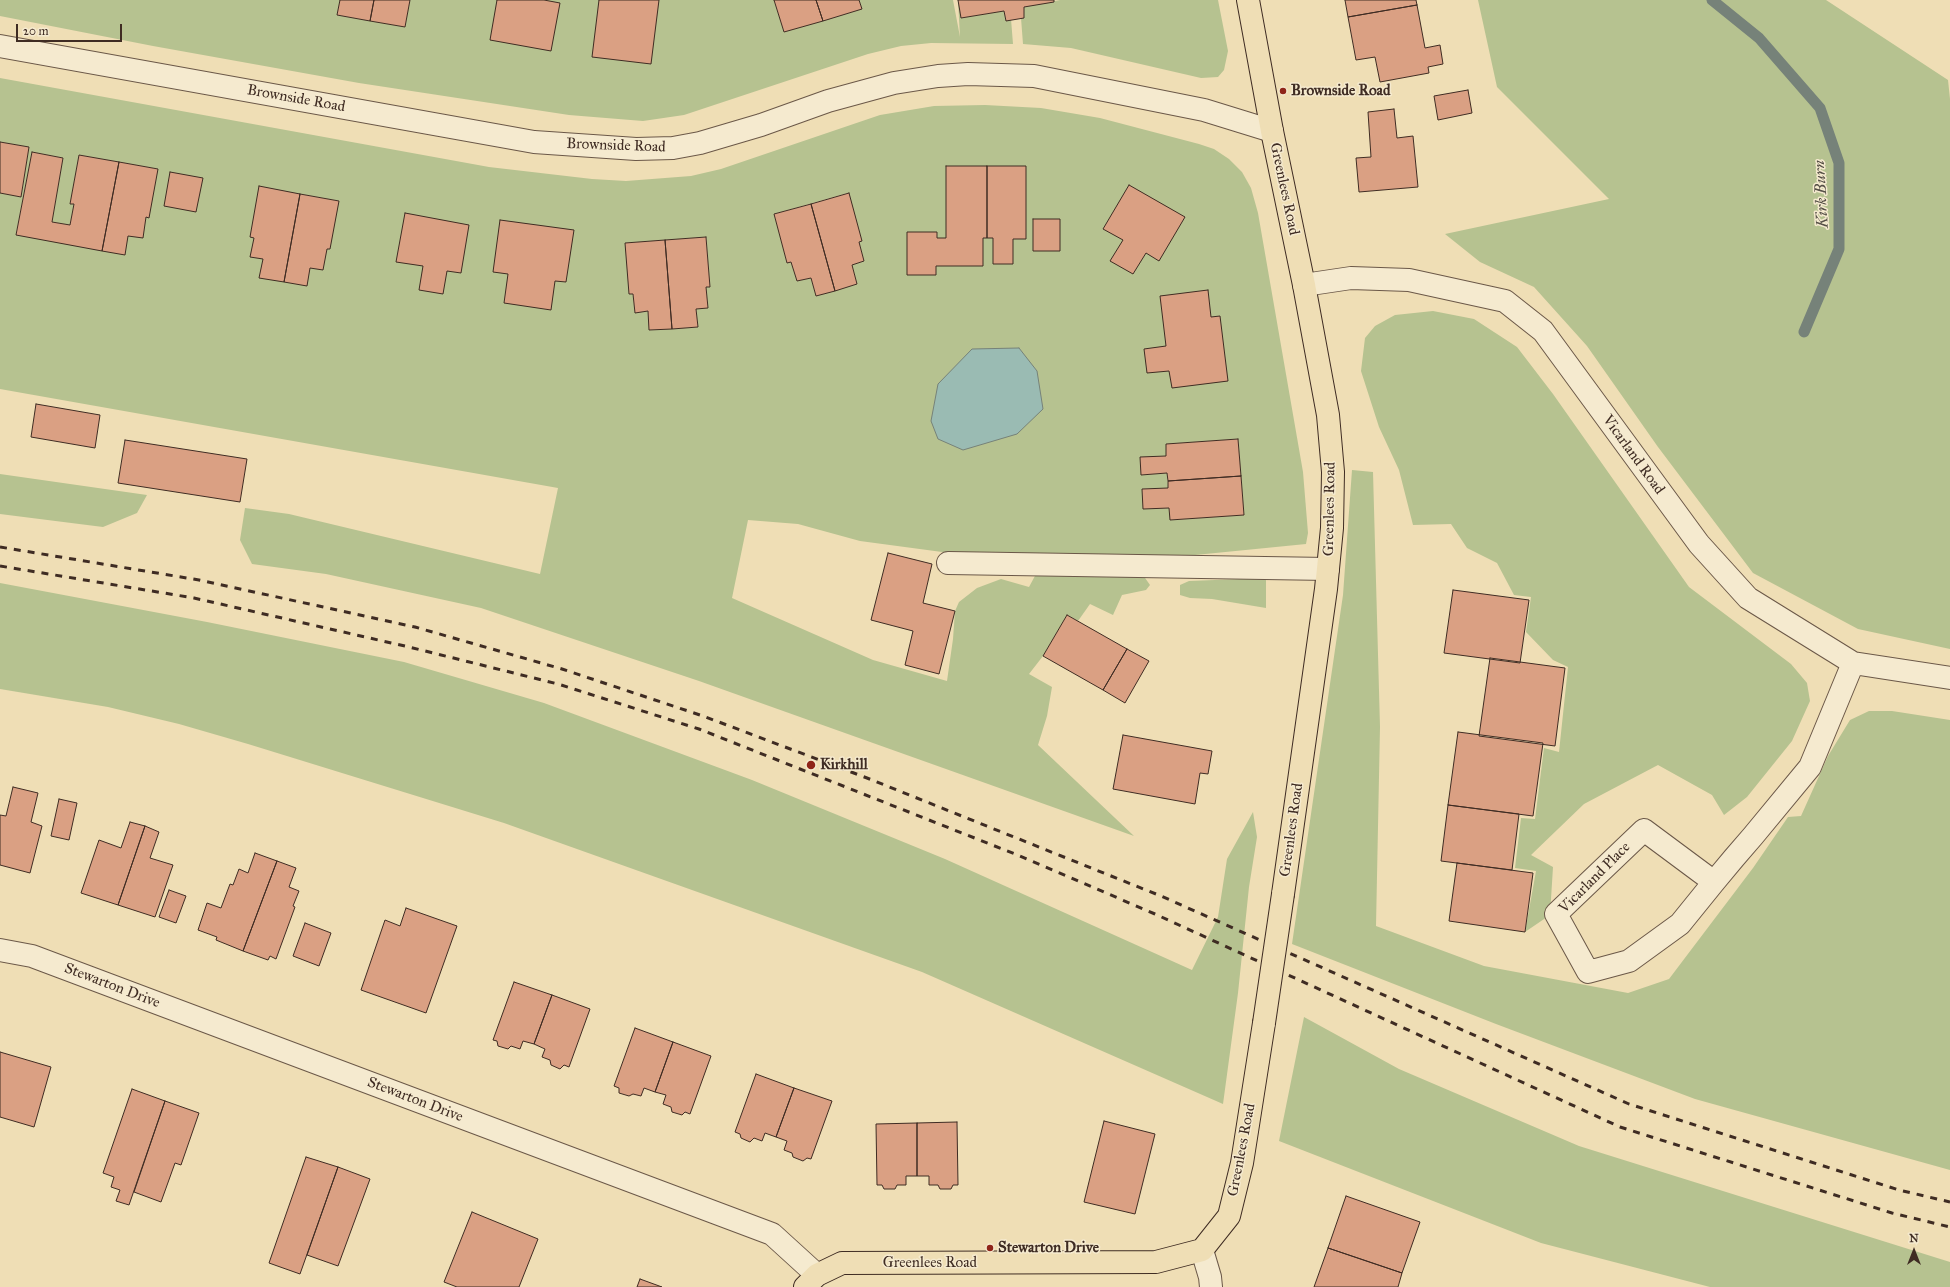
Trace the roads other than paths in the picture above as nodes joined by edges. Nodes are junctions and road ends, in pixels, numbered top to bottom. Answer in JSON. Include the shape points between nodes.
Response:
{"nodes":[{"id":1,"x":1248,"y":0,"type":"edge"},
{"id":2,"x":0,"y":46,"type":"edge"},
{"id":3,"x":1272,"y":130,"type":"junction"},
{"id":4,"x":1304,"y":285,"type":"junction"},
{"id":5,"x":948,"y":563,"type":"dead end"},
{"id":6,"x":1328,"y":569,"type":"junction"},
{"id":7,"x":1853,"y":663,"type":"junction"},
{"id":8,"x":1950,"y":678,"type":"edge"},
{"id":9,"x":1714,"y":882,"type":"junction"},
{"id":10,"x":0,"y":950,"type":"edge"},
{"id":11,"x":1202,"y":1250,"type":"junction"},
{"id":12,"x":811,"y":1281,"type":"edge"},
{"id":13,"x":1211,"y":1287,"type":"edge"}],
"edges":[{"from":1,"to":3,"type":"main road","name":"Greenlees Road"},
{"from":2,"to":3,"type":"street","name":"Brownside Road","via":[[534,142],[636,149],[673,148],[700,143],[828,101],[894,83],[968,74],[1034,76],[1204,110]]},
{"from":3,"to":4,"type":"main road","name":"Greenlees Road"},
{"from":4,"to":6,"type":"main road","name":"Greenlees Road","via":[[1328,416],[1332,458],[1332,517]]},
{"from":4,"to":7,"type":"street","name":"Vicarland Road","via":[[1351,278],[1409,280],[1505,301],[1543,331],[1699,544],[1748,598]]},
{"from":5,"to":6,"type":"street"},
{"from":6,"to":11,"type":"main road","name":"Greenlees Road","bridge":true,"via":[[1283,894],[1242,1163],[1229,1216]]},
{"from":7,"to":8,"type":"street","name":"Vicarland Road"},
{"from":7,"to":9,"type":"street","name":"Vicarland Place","via":[[1810,767]]},
{"from":9,"to":9,"type":"street","name":"Vicarland Place","via":[[1680,924],[1629,961],[1588,972],[1556,914],[1644,830]]},
{"from":10,"to":12,"type":"street","name":"Stewarton Drive","via":[[32,956],[772,1234]]},
{"from":11,"to":12,"type":"main road","name":"Greenlees Road","via":[[1156,1262],[842,1263]]},
{"from":11,"to":13,"type":"street"}]}
